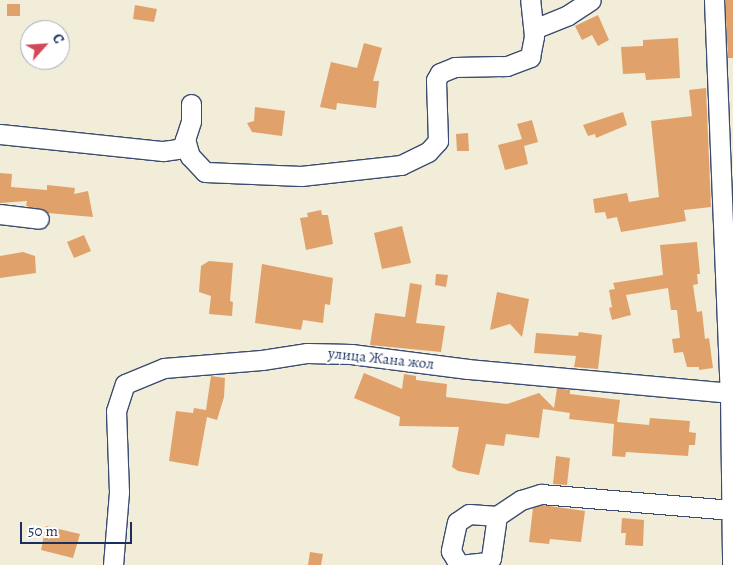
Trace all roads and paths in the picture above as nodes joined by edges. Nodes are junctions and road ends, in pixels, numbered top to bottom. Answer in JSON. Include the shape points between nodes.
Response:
{"nodes":[{"id":1,"x":530,"y":0,"type":"edge"},
{"id":2,"x":591,"y":0,"type":"edge"},
{"id":3,"x":714,"y":0,"type":"edge"},
{"id":4,"x":534,"y":29,"type":"junction"},
{"id":5,"x":191,"y":104,"type":"dead end"},
{"id":6,"x":727,"y":105,"type":"edge"},
{"id":7,"x":0,"y":134,"type":"edge"},
{"id":8,"x":185,"y":140,"type":"junction"},
{"id":9,"x":728,"y":192,"type":"edge"},
{"id":10,"x":0,"y":214,"type":"edge"},
{"id":11,"x":39,"y":219,"type":"dead end"},
{"id":12,"x":732,"y":393,"type":"edge"},
{"id":13,"x":730,"y":510,"type":"junction"},
{"id":14,"x":497,"y":516,"type":"dead end"},
{"id":15,"x":113,"y":565,"type":"edge"},
{"id":16,"x":732,"y":565,"type":"edge"}],
"edges":[{"from":1,"to":4,"type":"street"},
{"from":2,"to":4,"type":"street","via":[[568,16]]},
{"from":3,"to":6,"type":"street"},
{"from":4,"to":8,"type":"street","via":[[530,57],[521,63],[456,67],[440,73],[436,80],[438,141],[428,152],[401,165],[301,176],[205,172],[190,156]]},
{"from":5,"to":8,"type":"street","via":[[191,121]]},
{"from":6,"to":9,"type":"street"},
{"from":7,"to":8,"type":"street","via":[[163,151],[177,150]]},
{"from":9,"to":12,"type":"street"},
{"from":10,"to":11,"type":"street"},
{"from":12,"to":13,"type":"street"},
{"from":12,"to":15,"type":"street","name":"улица Жана жол","via":[[468,369],[351,354],[307,353],[164,368],[125,384],[116,411],[119,492]]},
{"from":13,"to":14,"type":"street","via":[[548,494],[521,500]]},
{"from":13,"to":16,"type":"street"}]}
